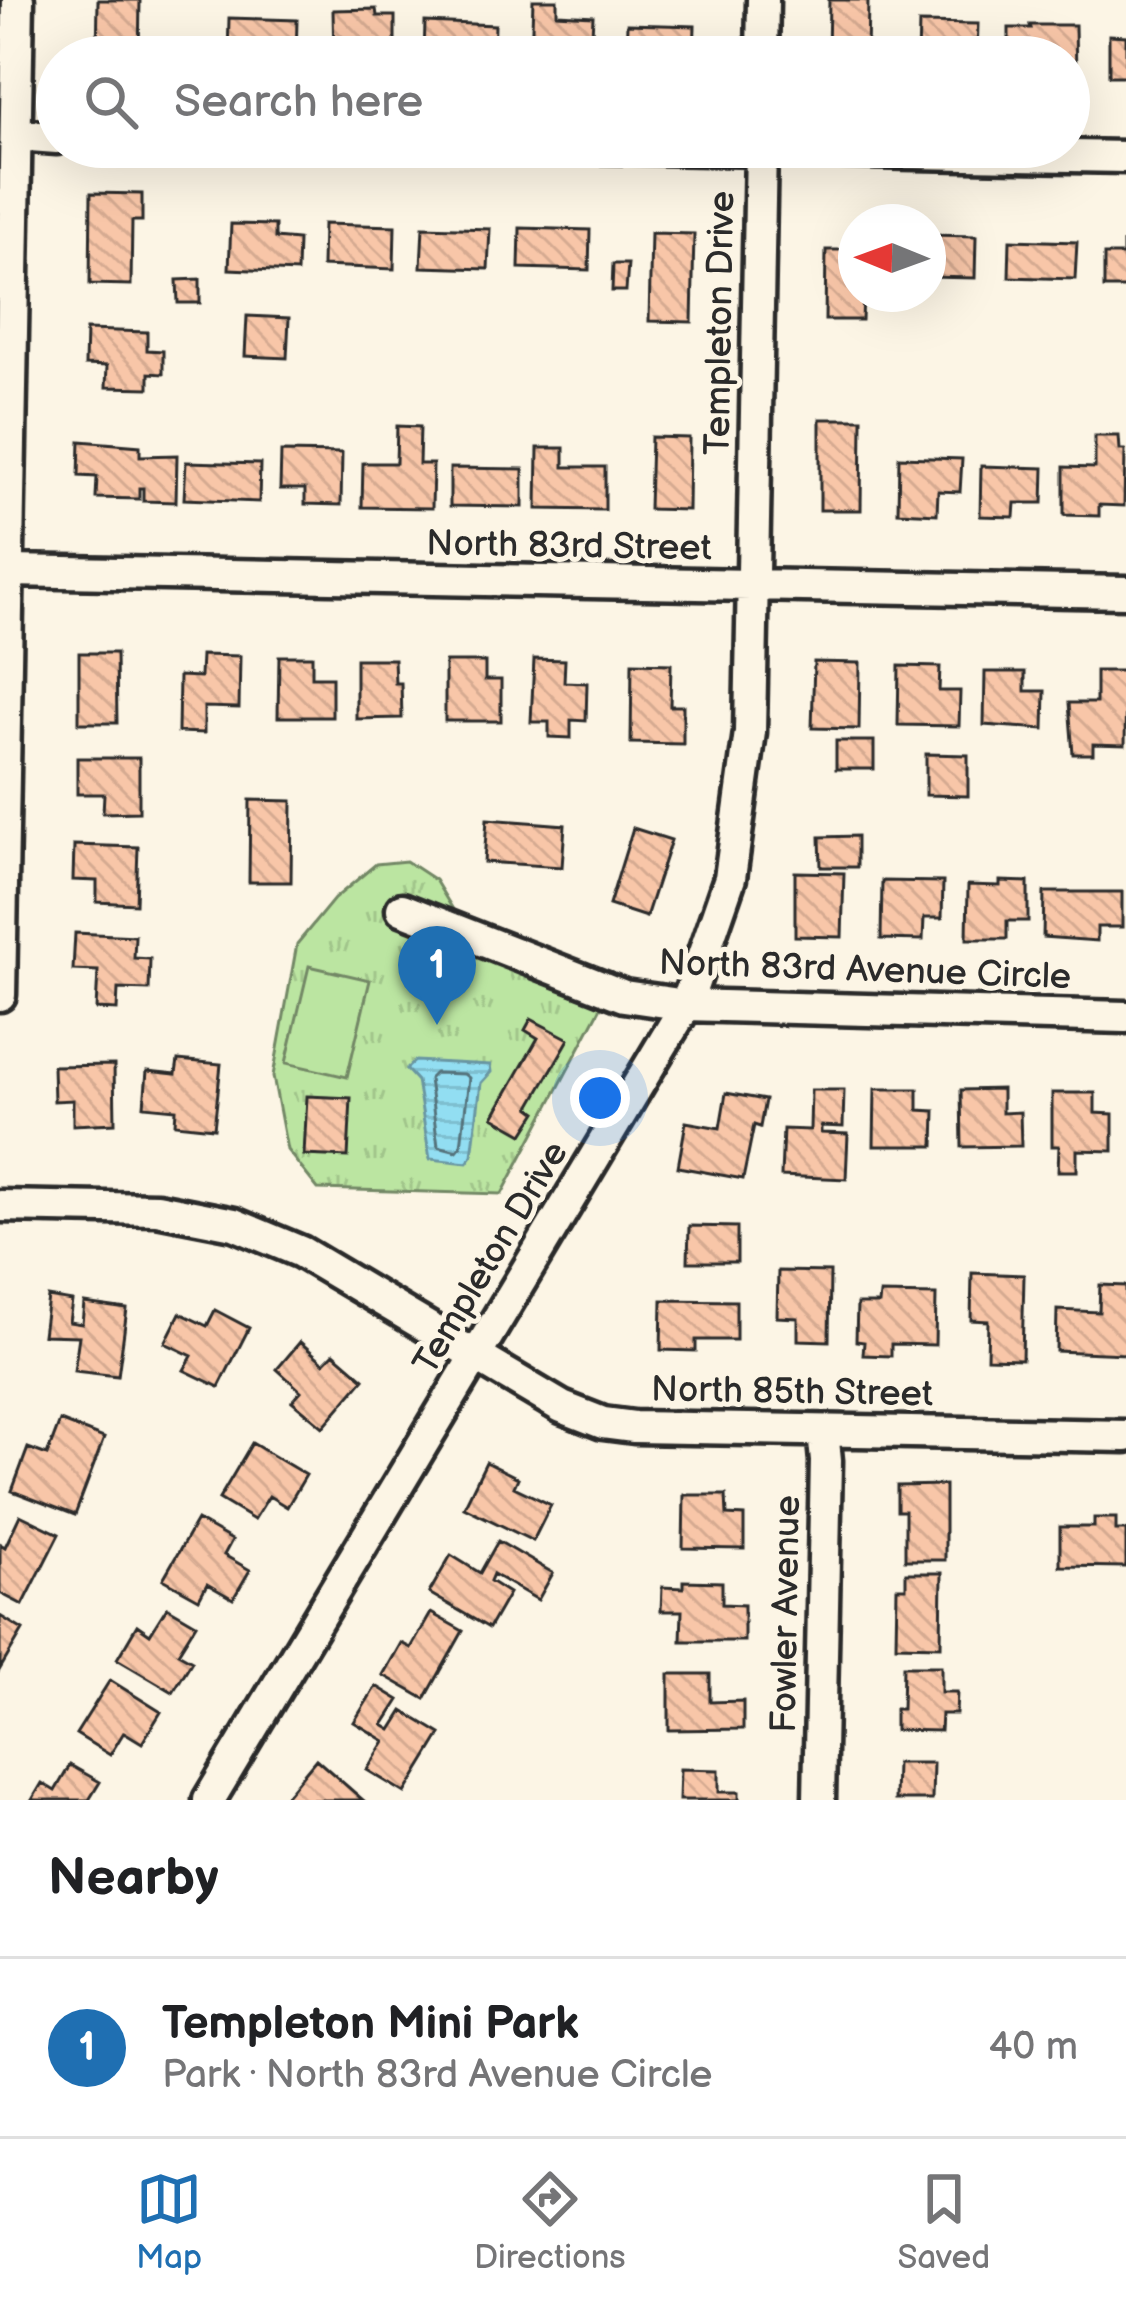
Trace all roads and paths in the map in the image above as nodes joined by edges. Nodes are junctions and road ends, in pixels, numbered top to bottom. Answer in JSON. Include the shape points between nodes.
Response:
{"nodes":[{"id":1,"x":19,"y":0,"type":"edge"},
{"id":2,"x":763,"y":0,"type":"edge"},
{"id":3,"x":762,"y":36,"type":"edge"},
{"id":4,"x":16,"y":135,"type":"junction"},
{"id":5,"x":36,"y":136,"type":"edge"},
{"id":6,"x":1090,"y":156,"type":"edge"},
{"id":7,"x":1126,"y":157,"type":"edge"},
{"id":8,"x":760,"y":168,"type":"edge"},
{"id":9,"x":5,"y":323,"type":"edge"},
{"id":10,"x":10,"y":572,"type":"junction"},
{"id":11,"x":752,"y":586,"type":"junction"},
{"id":12,"x":1126,"y":592,"type":"edge"},
{"id":13,"x":402,"y":908,"type":"dead end"},
{"id":14,"x":0,"y":995,"type":"edge"},
{"id":15,"x":686,"y":1005,"type":"junction"},
{"id":16,"x":1126,"y":1017,"type":"edge"},
{"id":17,"x":0,"y":1206,"type":"edge"},
{"id":18,"x":475,"y":1355,"type":"junction"},
{"id":19,"x":823,"y":1430,"type":"junction"},
{"id":20,"x":1126,"y":1436,"type":"edge"},
{"id":21,"x":209,"y":1800,"type":"edge"},
{"id":22,"x":819,"y":1800,"type":"edge"}],
"edges":[{"from":1,"to":4,"type":"street"},
{"from":2,"to":3,"type":"street"},
{"from":4,"to":5,"type":"street"},
{"from":4,"to":9,"type":"street"},
{"from":6,"to":7,"type":"street"},
{"from":8,"to":11,"type":"street","name":"Templeton Drive"},
{"from":9,"to":10,"type":"street"},
{"from":10,"to":11,"type":"street","name":"North 83rd Street"},
{"from":10,"to":14,"type":"street"},
{"from":11,"to":12,"type":"street","name":"North 83rd Street"},
{"from":11,"to":15,"type":"street","name":"Templeton Drive","via":[[740,825]]},
{"from":13,"to":15,"type":"street","name":"North 83rd Avenue Circle","via":[[624,996]]},
{"from":15,"to":16,"type":"street","name":"North 83rd Avenue Circle"},
{"from":15,"to":18,"type":"street","name":"Templeton Drive"},
{"from":17,"to":18,"type":"street","name":"North 85th Street","via":[[157,1209],[234,1223],[301,1252]]},
{"from":18,"to":19,"type":"street","name":"North 85th Street","via":[[603,1423]]},
{"from":18,"to":21,"type":"street","name":"Templeton Drive"},
{"from":19,"to":20,"type":"street","name":"North 85th Street"},
{"from":19,"to":22,"type":"street","name":"Fowler Avenue"}]}
